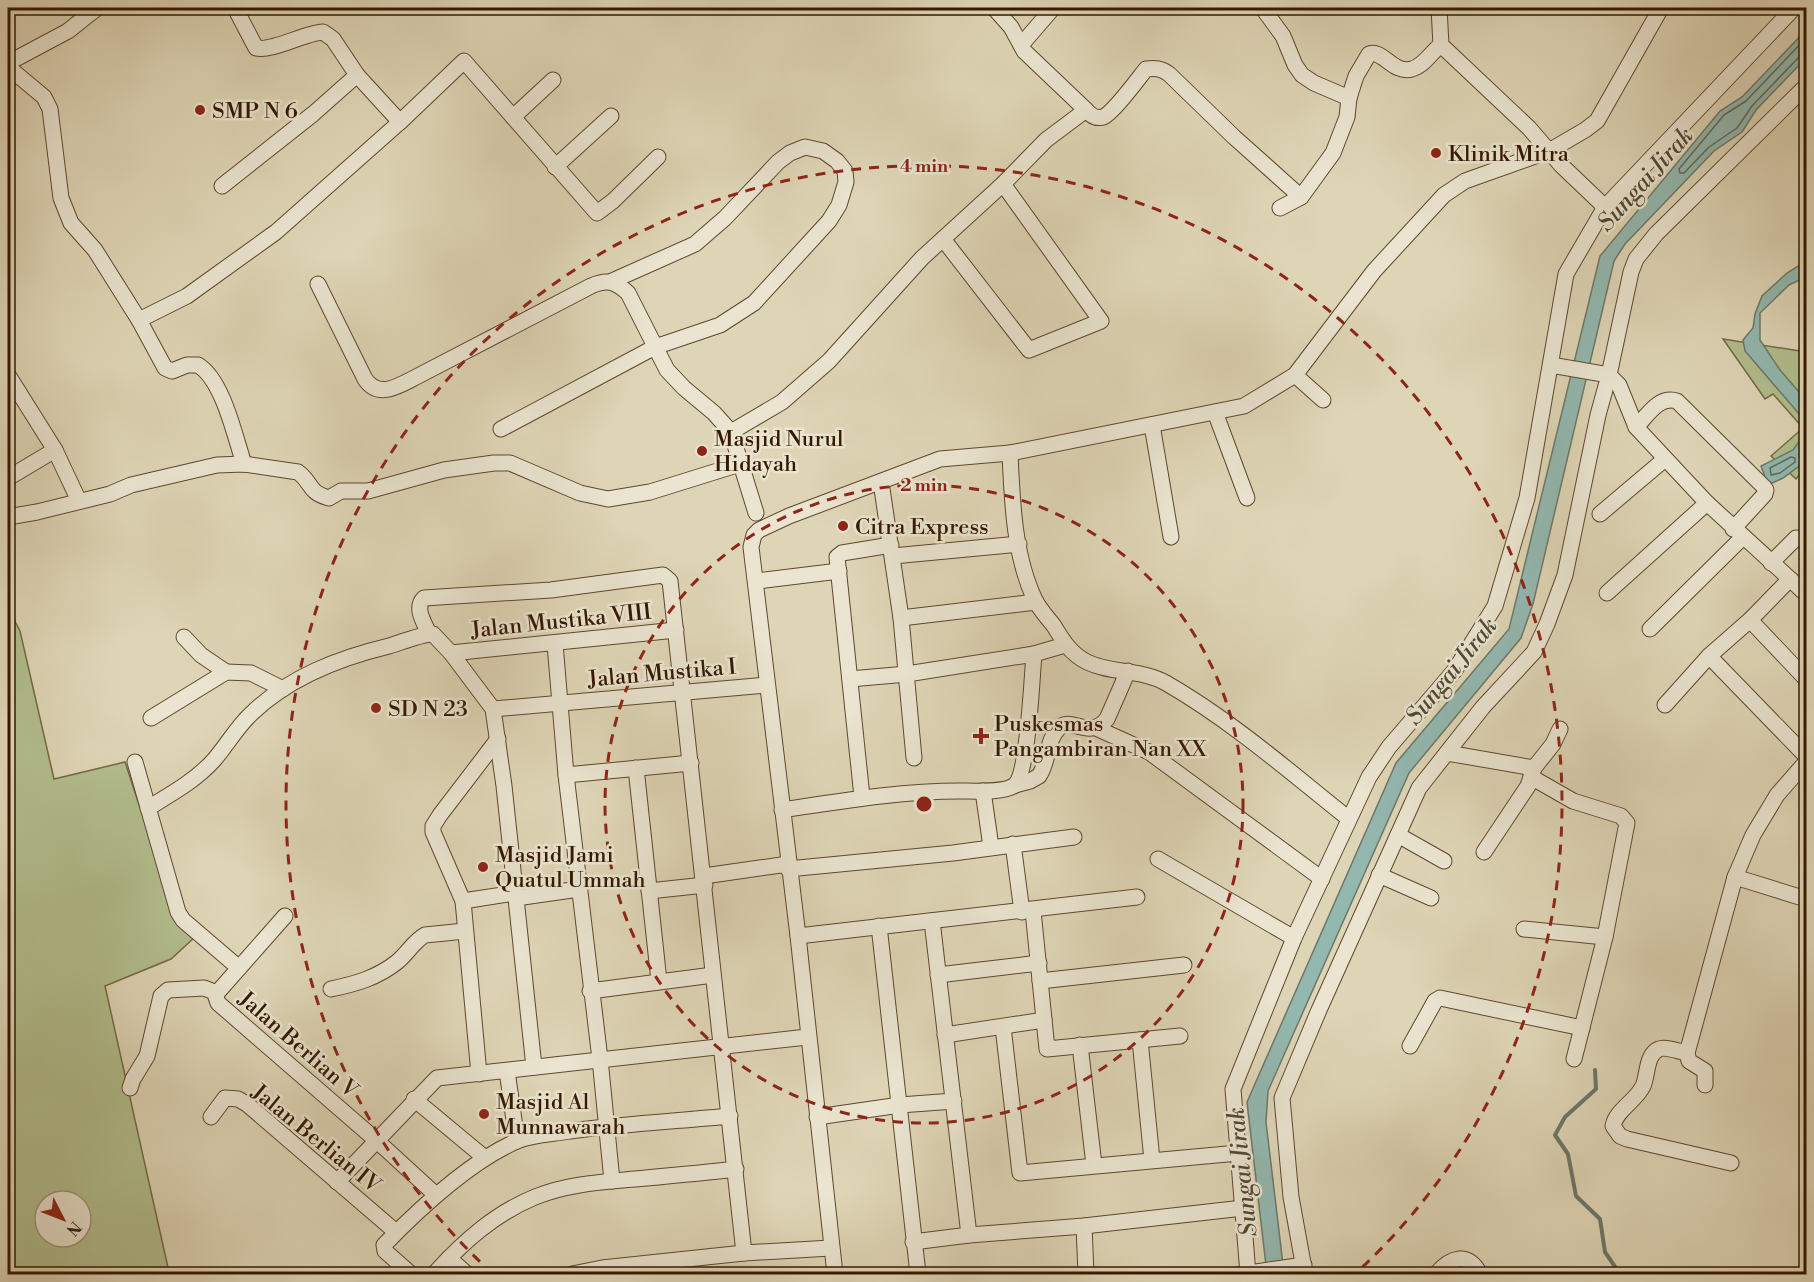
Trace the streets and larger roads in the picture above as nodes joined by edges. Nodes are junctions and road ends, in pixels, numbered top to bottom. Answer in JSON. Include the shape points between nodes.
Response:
{"nodes":[{"id":1,"x":98,"y":8,"type":"edge"},
{"id":2,"x":235,"y":8,"type":"edge"},
{"id":3,"x":994,"y":8,"type":"edge"},
{"id":4,"x":1053,"y":8,"type":"edge"},
{"id":5,"x":1439,"y":8,"type":"edge"},
{"id":6,"x":1660,"y":8,"type":"edge"},
{"id":7,"x":1794,"y":8,"type":"edge"},
{"id":8,"x":1264,"y":10,"type":"dead end"},
{"id":9,"x":1022,"y":44,"type":"junction"},
{"id":10,"x":1441,"y":45,"type":"junction"},
{"id":11,"x":8,"y":65,"type":"edge"},
{"id":12,"x":357,"y":75,"type":"junction"},
{"id":13,"x":553,"y":80,"type":"dead end"},
{"id":14,"x":1806,"y":86,"type":"edge"},
{"id":15,"x":1349,"y":98,"type":"junction"},
{"id":16,"x":1086,"y":110,"type":"junction"},
{"id":17,"x":611,"y":116,"type":"dead end"},
{"id":18,"x":513,"y":117,"type":"junction"},
{"id":19,"x":400,"y":122,"type":"junction"},
{"id":20,"x":1549,"y":151,"type":"junction"},
{"id":21,"x":658,"y":157,"type":"dead end"},
{"id":22,"x":555,"y":166,"type":"junction"},
{"id":23,"x":1003,"y":184,"type":"junction"},
{"id":24,"x":222,"y":186,"type":"dead end"},
{"id":25,"x":1301,"y":197,"type":"junction"},
{"id":26,"x":1605,"y":207,"type":"junction"},
{"id":27,"x":1280,"y":208,"type":"dead end"},
{"id":28,"x":943,"y":239,"type":"junction"},
{"id":29,"x":612,"y":281,"type":"junction"},
{"id":30,"x":318,"y":284,"type":"dead end"},
{"id":31,"x":139,"y":320,"type":"junction"},
{"id":32,"x":655,"y":346,"type":"junction"},
{"id":33,"x":1556,"y":365,"type":"junction"},
{"id":34,"x":1604,"y":374,"type":"junction"},
{"id":35,"x":8,"y":375,"type":"edge"},
{"id":36,"x":1295,"y":375,"type":"junction"},
{"id":37,"x":1323,"y":400,"type":"dead end"},
{"id":38,"x":1215,"y":412,"type":"junction"},
{"id":39,"x":1152,"y":425,"type":"junction"},
{"id":40,"x":1636,"y":427,"type":"junction"},
{"id":41,"x":501,"y":429,"type":"dead end"},
{"id":42,"x":731,"y":432,"type":"junction"},
{"id":43,"x":55,"y":450,"type":"junction"},
{"id":44,"x":1010,"y":453,"type":"junction"},
{"id":45,"x":1665,"y":459,"type":"junction"},
{"id":46,"x":244,"y":464,"type":"junction"},
{"id":47,"x":740,"y":464,"type":"junction"},
{"id":48,"x":8,"y":477,"type":"edge"},
{"id":49,"x":881,"y":482,"type":"junction"},
{"id":50,"x":1247,"y":498,"type":"dead end"},
{"id":51,"x":79,"y":501,"type":"junction"},
{"id":52,"x":1707,"y":503,"type":"junction"},
{"id":53,"x":1600,"y":514,"type":"dead end"},
{"id":54,"x":8,"y":517,"type":"edge"},
{"id":55,"x":757,"y":521,"type":"junction"},
{"id":56,"x":1738,"y":533,"type":"junction"},
{"id":57,"x":1171,"y":537,"type":"dead end"},
{"id":58,"x":1796,"y":538,"type":"dead end"},
{"id":59,"x":1019,"y":544,"type":"junction"},
{"id":60,"x":892,"y":551,"type":"junction"},
{"id":61,"x":1771,"y":563,"type":"junction"},
{"id":62,"x":839,"y":571,"type":"junction"},
{"id":63,"x":1790,"y":579,"type":"junction"},
{"id":64,"x":757,"y":581,"type":"junction"},
{"id":65,"x":1607,"y":593,"type":"dead end"},
{"id":66,"x":1806,"y":594,"type":"edge"},
{"id":67,"x":1036,"y":602,"type":"junction"},
{"id":68,"x":901,"y":618,"type":"junction"},
{"id":69,"x":1750,"y":620,"type":"junction"},
{"id":70,"x":1650,"y":629,"type":"dead end"},
{"id":71,"x":676,"y":630,"type":"junction"},
{"id":72,"x":429,"y":634,"type":"junction"},
{"id":73,"x":184,"y":637,"type":"dead end"},
{"id":74,"x":555,"y":644,"type":"junction"},
{"id":75,"x":1065,"y":645,"type":"junction"},
{"id":76,"x":451,"y":653,"type":"junction"},
{"id":77,"x":1034,"y":654,"type":"junction"},
{"id":78,"x":1709,"y":656,"type":"junction"},
{"id":79,"x":1128,"y":670,"type":"junction"},
{"id":80,"x":226,"y":672,"type":"junction"},
{"id":81,"x":907,"y":674,"type":"junction"},
{"id":82,"x":1806,"y":679,"type":"edge"},
{"id":83,"x":850,"y":680,"type":"junction"},
{"id":84,"x":767,"y":685,"type":"junction"},
{"id":85,"x":283,"y":689,"type":"junction"},
{"id":86,"x":683,"y":694,"type":"junction"},
{"id":87,"x":560,"y":704,"type":"junction"},
{"id":88,"x":1665,"y":705,"type":"dead end"},
{"id":89,"x":493,"y":709,"type":"junction"},
{"id":90,"x":151,"y":718,"type":"dead end"},
{"id":91,"x":1096,"y":728,"type":"junction"},
{"id":92,"x":1560,"y":729,"type":"dead end"},
{"id":93,"x":498,"y":739,"type":"junction"},
{"id":94,"x":1447,"y":753,"type":"junction"},
{"id":95,"x":1806,"y":756,"type":"edge"},
{"id":96,"x":914,"y":758,"type":"dead end"},
{"id":97,"x":135,"y":762,"type":"dead end"},
{"id":98,"x":1806,"y":762,"type":"edge"},
{"id":99,"x":691,"y":763,"type":"junction"},
{"id":100,"x":636,"y":768,"type":"junction"},
{"id":101,"x":1533,"y":772,"type":"junction"},
{"id":102,"x":566,"y":776,"type":"junction"},
{"id":103,"x":1015,"y":784,"type":"junction"},
{"id":104,"x":983,"y":791,"type":"junction"},
{"id":105,"x":862,"y":798,"type":"junction"},
{"id":106,"x":148,"y":808,"type":"junction"},
{"id":107,"x":782,"y":810,"type":"junction"},
{"id":108,"x":1349,"y":819,"type":"junction"},
{"id":109,"x":1398,"y":835,"type":"junction"},
{"id":110,"x":1074,"y":837,"type":"dead end"},
{"id":111,"x":1013,"y":844,"type":"junction"},
{"id":112,"x":991,"y":847,"type":"junction"},
{"id":113,"x":1484,"y":852,"type":"dead end"},
{"id":114,"x":1158,"y":859,"type":"dead end"},
{"id":115,"x":1444,"y":861,"type":"dead end"},
{"id":116,"x":788,"y":866,"type":"junction"},
{"id":117,"x":1379,"y":875,"type":"junction"},
{"id":118,"x":1735,"y":877,"type":"junction"},
{"id":119,"x":1322,"y":879,"type":"junction"},
{"id":120,"x":704,"y":881,"type":"junction"},
{"id":121,"x":579,"y":890,"type":"junction"},
{"id":122,"x":649,"y":891,"type":"junction"},
{"id":123,"x":515,"y":896,"type":"junction"},
{"id":124,"x":1137,"y":897,"type":"dead end"},
{"id":125,"x":1431,"y":898,"type":"dead end"},
{"id":126,"x":1806,"y":899,"type":"edge"},
{"id":127,"x":463,"y":901,"type":"junction"},
{"id":128,"x":1028,"y":911,"type":"junction"},
{"id":129,"x":285,"y":916,"type":"dead end"},
{"id":130,"x":932,"y":921,"type":"junction"},
{"id":131,"x":879,"y":926,"type":"junction"},
{"id":132,"x":1524,"y":929,"type":"dead end"},
{"id":133,"x":465,"y":931,"type":"junction"},
{"id":134,"x":798,"y":936,"type":"junction"},
{"id":135,"x":1605,"y":937,"type":"junction"},
{"id":136,"x":1294,"y":938,"type":"junction"},
{"id":137,"x":1039,"y":963,"type":"junction"},
{"id":138,"x":1184,"y":964,"type":"dead end"},
{"id":139,"x":239,"y":968,"type":"junction"},
{"id":140,"x":713,"y":975,"type":"junction"},
{"id":141,"x":938,"y":975,"type":"junction"},
{"id":142,"x":659,"y":981,"type":"junction"},
{"id":143,"x":1041,"y":981,"type":"junction"},
{"id":144,"x":331,"y":989,"type":"dead end"},
{"id":145,"x":590,"y":991,"type":"junction"},
{"id":146,"x":217,"y":993,"type":"junction"},
{"id":147,"x":1044,"y":1020,"type":"junction"},
{"id":148,"x":1003,"y":1027,"type":"junction"},
{"id":149,"x":1582,"y":1028,"type":"junction"},
{"id":150,"x":945,"y":1035,"type":"junction"},
{"id":151,"x":1180,"y":1036,"type":"dead end"},
{"id":152,"x":807,"y":1037,"type":"junction"},
{"id":153,"x":1140,"y":1040,"type":"junction"},
{"id":154,"x":1080,"y":1045,"type":"junction"},
{"id":155,"x":722,"y":1046,"type":"junction"},
{"id":156,"x":1410,"y":1046,"type":"dead end"},
{"id":157,"x":1687,"y":1053,"type":"junction"},
{"id":158,"x":600,"y":1059,"type":"junction"},
{"id":159,"x":1574,"y":1059,"type":"dead end"},
{"id":160,"x":534,"y":1067,"type":"junction"},
{"id":161,"x":507,"y":1071,"type":"junction"},
{"id":162,"x":479,"y":1074,"type":"junction"},
{"id":163,"x":1705,"y":1085,"type":"dead end"},
{"id":164,"x":130,"y":1088,"type":"dead end"},
{"id":165,"x":414,"y":1099,"type":"junction"},
{"id":166,"x":954,"y":1101,"type":"junction"},
{"id":167,"x":900,"y":1105,"type":"junction"},
{"id":168,"x":730,"y":1116,"type":"junction"},
{"id":169,"x":211,"y":1117,"type":"dead end"},
{"id":170,"x":818,"y":1117,"type":"junction"},
{"id":171,"x":607,"y":1127,"type":"junction"},
{"id":172,"x":376,"y":1140,"type":"junction"},
{"id":173,"x":517,"y":1141,"type":"junction"},
{"id":174,"x":1238,"y":1153,"type":"junction"},
{"id":175,"x":485,"y":1158,"type":"junction"},
{"id":176,"x":1152,"y":1160,"type":"junction"},
{"id":177,"x":1731,"y":1163,"type":"dead end"},
{"id":178,"x":1094,"y":1166,"type":"junction"},
{"id":179,"x":736,"y":1169,"type":"junction"},
{"id":180,"x":612,"y":1181,"type":"junction"},
{"id":181,"x":337,"y":1182,"type":"junction"},
{"id":182,"x":435,"y":1195,"type":"junction"},
{"id":183,"x":1243,"y":1208,"type":"junction"},
{"id":184,"x":1084,"y":1226,"type":"junction"},
{"id":185,"x":396,"y":1232,"type":"junction"},
{"id":186,"x":969,"y":1235,"type":"junction"},
{"id":187,"x":914,"y":1242,"type":"junction"},
{"id":188,"x":831,"y":1248,"type":"junction"},
{"id":189,"x":744,"y":1253,"type":"junction"},
{"id":190,"x":449,"y":1258,"type":"junction"},
{"id":191,"x":1305,"y":1270,"type":"edge"},
{"id":192,"x":1251,"y":1274,"type":"edge"},
{"id":193,"x":411,"y":1275,"type":"edge"},
{"id":194,"x":434,"y":1275,"type":"edge"},
{"id":195,"x":467,"y":1275,"type":"edge"},
{"id":196,"x":572,"y":1275,"type":"edge"},
{"id":197,"x":835,"y":1275,"type":"edge"},
{"id":198,"x":918,"y":1275,"type":"edge"},
{"id":199,"x":1086,"y":1275,"type":"edge"},
{"id":200,"x":1242,"y":1275,"type":"edge"},
{"id":201,"x":1436,"y":1275,"type":"edge"},
{"id":202,"x":1480,"y":1275,"type":"edge"}],
"edges":[{"from":1,"to":11,"type":"street","via":[[69,31]]},
{"from":2,"to":12,"type":"street","via":[[256,48],[323,32],[333,39]]},
{"from":3,"to":9,"type":"street"},
{"from":4,"to":9,"type":"street"},
{"from":5,"to":10,"type":"street"},
{"from":6,"to":20,"type":"street","via":[[1597,121]]},
{"from":7,"to":26,"type":"street"},
{"from":8,"to":15,"type":"street","via":[[1283,36],[1302,75]]},
{"from":9,"to":16,"type":"street","via":[[1024,51]]},
{"from":10,"to":15,"type":"street","via":[[1427,60],[1405,70],[1370,52]]},
{"from":10,"to":20,"type":"street"},
{"from":11,"to":31,"type":"street","via":[[45,97],[50,109],[61,198],[70,223],[95,250]]},
{"from":12,"to":19,"type":"street"},
{"from":12,"to":24,"type":"street"},
{"from":13,"to":18,"type":"street"},
{"from":14,"to":34,"type":"street","via":[[1656,234],[1636,259]]},
{"from":15,"to":25,"type":"street","via":[[1347,117],[1333,153]]},
{"from":16,"to":23,"type":"street","via":[[1046,140]]},
{"from":16,"to":25,"type":"street","via":[[1101,118],[1146,69],[1164,69]]},
{"from":17,"to":22,"type":"street"},
{"from":18,"to":19,"type":"street","via":[[464,62]]},
{"from":18,"to":22,"type":"street"},
{"from":19,"to":31,"type":"street","via":[[276,232],[188,296]]},
{"from":20,"to":26,"type":"street"},
{"from":20,"to":36,"type":"street","via":[[1465,181],[1444,195],[1374,271]]},
{"from":21,"to":22,"type":"street","via":[[597,213]]},
{"from":23,"to":28,"type":"street"},
{"from":23,"to":28,"type":"street","via":[[1101,321],[1029,350]]},
{"from":25,"to":27,"type":"street"},
{"from":26,"to":33,"type":"street","via":[[1566,274]]},
{"from":28,"to":42,"type":"street","via":[[829,361],[782,402]]},
{"from":29,"to":30,"type":"street","via":[[591,286],[418,376],[380,391],[365,379]]},
{"from":29,"to":32,"type":"street","via":[[628,293]]},
{"from":29,"to":32,"type":"street","via":[[695,244],[790,153],[806,147],[823,151],[844,171],[846,182],[829,221],[754,303],[720,325]]},
{"from":31,"to":46,"type":"street","via":[[165,368],[172,371],[198,365],[211,377]]},
{"from":32,"to":41,"type":"street"},
{"from":32,"to":42,"type":"street","via":[[667,370]]},
{"from":33,"to":34,"type":"street"},
{"from":33,"to":108,"type":"street","via":[[1527,498],[1495,606],[1455,670],[1389,747]]},
{"from":34,"to":40,"type":"street","via":[[1619,385]]},
{"from":34,"to":94,"type":"street","via":[[1565,575],[1547,624],[1534,652]]},
{"from":35,"to":43,"type":"street"},
{"from":36,"to":37,"type":"street"},
{"from":36,"to":38,"type":"street","via":[[1244,406]]},
{"from":38,"to":39,"type":"street"},
{"from":38,"to":50,"type":"street"},
{"from":39,"to":44,"type":"street"},
{"from":39,"to":57,"type":"street"},
{"from":40,"to":45,"type":"street"},
{"from":40,"to":56,"type":"street","via":[[1662,400],[1677,401],[1764,487],[1765,494]]},
{"from":42,"to":47,"type":"street"},
{"from":43,"to":48,"type":"street"},
{"from":43,"to":51,"type":"street"},
{"from":44,"to":49,"type":"street","via":[[940,459]]},
{"from":44,"to":59,"type":"street"},
{"from":45,"to":52,"type":"street"},
{"from":45,"to":53,"type":"street"},
{"from":46,"to":47,"type":"street","via":[[298,472],[310,489],[329,498],[341,491],[368,491],[444,470],[510,464],[580,493],[608,499],[650,492]]},
{"from":46,"to":51,"type":"street","via":[[217,465]]},
{"from":47,"to":55,"type":"street"},
{"from":49,"to":55,"type":"street","via":[[789,516]]},
{"from":49,"to":60,"type":"street"},
{"from":51,"to":54,"type":"street"},
{"from":52,"to":56,"type":"street"},
{"from":52,"to":65,"type":"street"},
{"from":55,"to":64,"type":"street","via":[[751,547]]},
{"from":56,"to":61,"type":"street"},
{"from":56,"to":70,"type":"street"},
{"from":58,"to":61,"type":"street"},
{"from":59,"to":60,"type":"street"},
{"from":59,"to":67,"type":"street"},
{"from":60,"to":62,"type":"street","via":[[838,554]]},
{"from":60,"to":68,"type":"street"},
{"from":61,"to":63,"type":"street"},
{"from":62,"to":64,"type":"street"},
{"from":62,"to":83,"type":"street"},
{"from":63,"to":66,"type":"street"},
{"from":63,"to":69,"type":"street"},
{"from":64,"to":84,"type":"street"},
{"from":67,"to":68,"type":"street"},
{"from":67,"to":75,"type":"street"},
{"from":68,"to":81,"type":"street"},
{"from":69,"to":78,"type":"street"},
{"from":69,"to":82,"type":"street"},
{"from":71,"to":72,"type":"street","via":[[671,585],[663,575],[551,590],[424,598],[419,610]]},
{"from":71,"to":74,"type":"street","name":"Jalan Mustika VIII"},
{"from":71,"to":86,"type":"street"},
{"from":72,"to":76,"type":"street"},
{"from":72,"to":85,"type":"street","via":[[316,669]]},
{"from":73,"to":80,"type":"street"},
{"from":74,"to":76,"type":"street","name":"Jalan Mustika VIII"},
{"from":74,"to":87,"type":"street"},
{"from":75,"to":77,"type":"street"},
{"from":75,"to":79,"type":"street","via":[[1099,667]]},
{"from":76,"to":89,"type":"street"},
{"from":77,"to":81,"type":"street"},
{"from":77,"to":103,"type":"street","via":[[1024,758]]},
{"from":78,"to":88,"type":"street"},
{"from":78,"to":95,"type":"street"},
{"from":79,"to":91,"type":"street","via":[[1107,719]]},
{"from":79,"to":108,"type":"street","via":[[1165,682],[1221,719]]},
{"from":80,"to":85,"type":"street","via":[[251,673]]},
{"from":80,"to":90,"type":"street"},
{"from":81,"to":83,"type":"street"},
{"from":81,"to":96,"type":"street"},
{"from":83,"to":105,"type":"street"},
{"from":84,"to":86,"type":"street","name":"Jalan Mustika I"},
{"from":84,"to":107,"type":"street"},
{"from":85,"to":106,"type":"street","via":[[250,715],[213,761],[191,781]]},
{"from":86,"to":87,"type":"street","name":"Jalan Mustika I"},
{"from":86,"to":99,"type":"street"},
{"from":87,"to":89,"type":"street","name":"Jalan Mustika I"},
{"from":87,"to":102,"type":"street"},
{"from":89,"to":93,"type":"street"},
{"from":91,"to":103,"type":"street","via":[[1060,726],[1053,734],[1039,776]]},
{"from":91,"to":119,"type":"street","via":[[1156,757]]},
{"from":92,"to":101,"type":"street"},
{"from":93,"to":123,"type":"street"},
{"from":93,"to":127,"type":"street","via":[[433,826]]},
{"from":94,"to":101,"type":"street"},
{"from":94,"to":109,"type":"street","via":[[1419,788]]},
{"from":97,"to":106,"type":"street"},
{"from":98,"to":118,"type":"street","via":[[1777,795],[1753,835]]},
{"from":99,"to":100,"type":"street"},
{"from":99,"to":120,"type":"street"},
{"from":100,"to":102,"type":"street"},
{"from":100,"to":122,"type":"street"},
{"from":101,"to":113,"type":"street","via":[[1528,786]]},
{"from":101,"to":135,"type":"street","via":[[1573,801],[1621,816],[1627,823]]},
{"from":102,"to":121,"type":"street"},
{"from":103,"to":104,"type":"street"},
{"from":104,"to":105,"type":"street","via":[[919,791]]},
{"from":104,"to":112,"type":"street"},
{"from":105,"to":107,"type":"street"},
{"from":106,"to":139,"type":"street","via":[[178,912]]},
{"from":107,"to":116,"type":"street"},
{"from":108,"to":119,"type":"street"},
{"from":109,"to":115,"type":"street"},
{"from":109,"to":117,"type":"street"},
{"from":110,"to":111,"type":"street"},
{"from":111,"to":112,"type":"street"},
{"from":111,"to":128,"type":"street"},
{"from":112,"to":116,"type":"street"},
{"from":114,"to":136,"type":"street"},
{"from":116,"to":120,"type":"street"},
{"from":116,"to":134,"type":"street"},
{"from":117,"to":125,"type":"street"},
{"from":117,"to":191,"type":"street","via":[[1282,1098],[1291,1197]]},
{"from":118,"to":126,"type":"street"},
{"from":118,"to":157,"type":"street"},
{"from":119,"to":136,"type":"street"},
{"from":120,"to":122,"type":"street"},
{"from":120,"to":140,"type":"street"},
{"from":121,"to":123,"type":"street"},
{"from":121,"to":145,"type":"street"},
{"from":122,"to":142,"type":"street"},
{"from":123,"to":127,"type":"street"},
{"from":123,"to":160,"type":"street"},
{"from":124,"to":128,"type":"street"},
{"from":127,"to":133,"type":"street"},
{"from":128,"to":130,"type":"street"},
{"from":128,"to":137,"type":"street"},
{"from":129,"to":139,"type":"street","name":"Jalan Berlian V"},
{"from":130,"to":131,"type":"street"},
{"from":130,"to":141,"type":"street"},
{"from":131,"to":134,"type":"street"},
{"from":131,"to":167,"type":"street"},
{"from":132,"to":135,"type":"street"},
{"from":133,"to":144,"type":"street","via":[[425,935],[395,964],[377,975]]},
{"from":133,"to":162,"type":"street"},
{"from":134,"to":152,"type":"street"},
{"from":135,"to":149,"type":"street"},
{"from":136,"to":174,"type":"street","via":[[1233,1089]]},
{"from":137,"to":141,"type":"street"},
{"from":137,"to":143,"type":"street"},
{"from":138,"to":143,"type":"street"},
{"from":139,"to":146,"type":"street","name":"Jalan Berlian V"},
{"from":140,"to":142,"type":"street"},
{"from":140,"to":155,"type":"street"},
{"from":141,"to":150,"type":"street"},
{"from":142,"to":145,"type":"street"},
{"from":143,"to":147,"type":"street"},
{"from":145,"to":158,"type":"street"},
{"from":146,"to":164,"type":"street","via":[[204,988],[168,990],[161,996],[147,1056]]},
{"from":146,"to":172,"type":"street","name":"Jalan Berlian V","via":[[218,1004]]},
{"from":147,"to":148,"type":"street"},
{"from":147,"to":154,"type":"street","via":[[1047,1049]]},
{"from":148,"to":150,"type":"street"},
{"from":148,"to":178,"type":"street","via":[[1020,1173]]},
{"from":149,"to":156,"type":"street","via":[[1440,998]]},
{"from":149,"to":159,"type":"street"},
{"from":150,"to":166,"type":"street"},
{"from":151,"to":153,"type":"street"},
{"from":152,"to":155,"type":"street"},
{"from":152,"to":170,"type":"street"},
{"from":153,"to":154,"type":"street"},
{"from":153,"to":176,"type":"street"},
{"from":154,"to":178,"type":"street"},
{"from":155,"to":158,"type":"street"},
{"from":155,"to":168,"type":"street"},
{"from":157,"to":163,"type":"street","via":[[1689,1061],[1705,1071]]},
{"from":157,"to":177,"type":"street","via":[[1657,1050],[1638,1096],[1613,1126],[1627,1139]]},
{"from":158,"to":160,"type":"street"},
{"from":158,"to":171,"type":"street"},
{"from":160,"to":161,"type":"street"},
{"from":161,"to":162,"type":"street"},
{"from":161,"to":173,"type":"street"},
{"from":162,"to":165,"type":"street","via":[[437,1078]]},
{"from":165,"to":172,"type":"street"},
{"from":165,"to":175,"type":"street"},
{"from":166,"to":167,"type":"street"},
{"from":166,"to":186,"type":"street"},
{"from":167,"to":170,"type":"street"},
{"from":167,"to":187,"type":"street"},
{"from":168,"to":171,"type":"street"},
{"from":168,"to":179,"type":"street"},
{"from":169,"to":181,"type":"street","name":"Jalan Berlian IV","via":[[225,1098],[238,1099]]},
{"from":170,"to":188,"type":"street"},
{"from":171,"to":173,"type":"street"},
{"from":171,"to":180,"type":"street"},
{"from":172,"to":181,"type":"street"},
{"from":172,"to":182,"type":"street","name":"Jalan Berlian V"},
{"from":173,"to":175,"type":"street"},
{"from":174,"to":176,"type":"street"},
{"from":174,"to":183,"type":"street"},
{"from":175,"to":182,"type":"street"},
{"from":176,"to":178,"type":"street"},
{"from":179,"to":180,"type":"street"},
{"from":179,"to":189,"type":"street"},
{"from":180,"to":190,"type":"street","via":[[557,1190],[515,1206],[471,1236]]},
{"from":181,"to":185,"type":"street","name":"Jalan Berlian IV"},
{"from":182,"to":185,"type":"street"},
{"from":183,"to":184,"type":"street"},
{"from":183,"to":192,"type":"street"},
{"from":184,"to":186,"type":"street"},
{"from":184,"to":199,"type":"street"},
{"from":185,"to":193,"type":"street","via":[[384,1249]]},
{"from":186,"to":187,"type":"street"},
{"from":187,"to":198,"type":"street"},
{"from":188,"to":189,"type":"street"},
{"from":188,"to":197,"type":"street"},
{"from":189,"to":196,"type":"street","via":[[603,1268]]},
{"from":190,"to":194,"type":"street"},
{"from":190,"to":195,"type":"street"},
{"from":191,"to":192,"type":"street","via":[[1284,1268]]},
{"from":192,"to":200,"type":"street"},
{"from":201,"to":202,"type":"street","via":[[1452,1260],[1473,1263]]}]}
